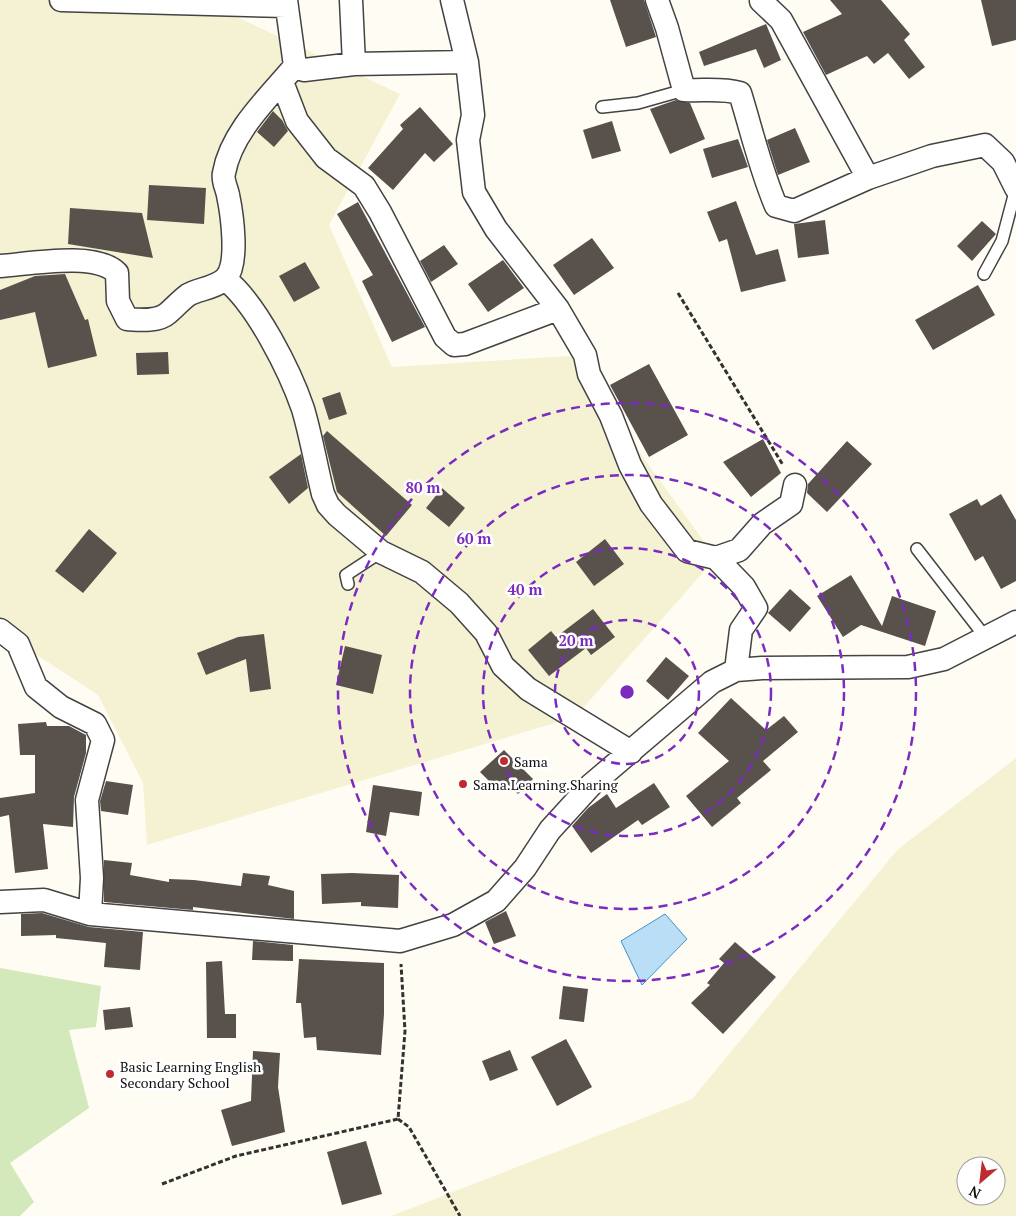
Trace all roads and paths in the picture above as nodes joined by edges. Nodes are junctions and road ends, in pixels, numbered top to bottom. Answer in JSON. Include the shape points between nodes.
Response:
{"nodes":[{"id":1,"x":61,"y":0,"type":"edge"},
{"id":2,"x":351,"y":0,"type":"edge"},
{"id":3,"x":452,"y":0,"type":"edge"},
{"id":4,"x":657,"y":0,"type":"edge"},
{"id":5,"x":761,"y":0,"type":"edge"},
{"id":6,"x":286,"y":3,"type":"edge"},
{"id":7,"x":467,"y":62,"type":"junction"},
{"id":8,"x":354,"y":64,"type":"junction"},
{"id":9,"x":289,"y":74,"type":"junction"},
{"id":10,"x":684,"y":90,"type":"junction"},
{"id":11,"x":602,"y":107,"type":"dead end"},
{"id":12,"x":868,"y":178,"type":"junction"},
{"id":13,"x":1016,"y":188,"type":"edge"},
{"id":14,"x":0,"y":266,"type":"edge"},
{"id":15,"x":984,"y":274,"type":"dead end"},
{"id":16,"x":225,"y":278,"type":"junction"},
{"id":17,"x":678,"y":293,"type":"dead end"},
{"id":18,"x":558,"y":309,"type":"junction"},
{"id":19,"x":795,"y":485,"type":"joint"},
{"id":20,"x":917,"y":549,"type":"dead end"},
{"id":21,"x":381,"y":552,"type":"junction"},
{"id":22,"x":716,"y":558,"type":"junction"},
{"id":23,"x":348,"y":584,"type":"dead end"},
{"id":24,"x":1016,"y":622,"type":"edge"},
{"id":25,"x":0,"y":630,"type":"edge"},
{"id":26,"x":986,"y":638,"type":"junction"},
{"id":27,"x":736,"y":670,"type":"junction"},
{"id":28,"x":631,"y":752,"type":"junction"},
{"id":29,"x":0,"y":902,"type":"edge"},
{"id":30,"x":90,"y":914,"type":"junction"},
{"id":31,"x":400,"y":941,"type":"junction"},
{"id":32,"x":398,"y":1119,"type":"junction"},
{"id":33,"x":162,"y":1184,"type":"dead end"},
{"id":34,"x":460,"y":1216,"type":"edge"}],
"edges":[{"from":1,"to":6,"type":"street"},
{"from":2,"to":8,"type":"street"},
{"from":3,"to":7,"type":"street"},
{"from":4,"to":10,"type":"street"},
{"from":5,"to":12,"type":"street","via":[[781,20]]},
{"from":6,"to":9,"type":"street"},
{"from":7,"to":8,"type":"street"},
{"from":7,"to":18,"type":"street","via":[[473,115],[468,140],[474,192],[496,229]]},
{"from":8,"to":9,"type":"street"},
{"from":9,"to":16,"type":"street","via":[[261,105],[234,145],[223,175],[233,233],[231,267]]},
{"from":9,"to":18,"type":"street","via":[[297,121],[326,158],[364,186],[445,337],[454,345],[465,344]]},
{"from":10,"to":11,"type":"lane"},
{"from":10,"to":12,"type":"street","via":[[713,92],[725,88],[740,93],[760,168],[776,206],[794,211]]},
{"from":12,"to":13,"type":"street","via":[[932,156],[984,145],[1003,162]]},
{"from":13,"to":15,"type":"lane","via":[[1002,242]]},
{"from":14,"to":16,"type":"street","via":[[84,260],[110,266],[117,272],[118,301],[127,319],[147,320],[166,315],[190,294],[202,292]]},
{"from":16,"to":21,"type":"street","via":[[243,294],[292,381],[303,409],[328,505]]},
{"from":17,"to":19,"type":"path"},
{"from":18,"to":22,"type":"street","via":[[585,355],[589,374],[651,504],[687,551]]},
{"from":19,"to":22,"type":"street","via":[[791,504],[762,524],[738,550]]},
{"from":20,"to":26,"type":"lane"},
{"from":21,"to":23,"type":"lane","via":[[346,575]]},
{"from":21,"to":28,"type":"street","via":[[422,572],[459,603],[486,633],[503,666],[528,689]]},
{"from":22,"to":27,"type":"street","via":[[744,587],[756,608],[742,630]]},
{"from":24,"to":26,"type":"street"},
{"from":25,"to":30,"type":"street","via":[[18,644],[36,687],[61,707],[95,724],[103,740],[87,800],[92,878]]},
{"from":26,"to":27,"type":"street","via":[[944,658],[908,667]]},
{"from":27,"to":28,"type":"street","via":[[712,682]]},
{"from":28,"to":31,"type":"street","via":[[591,785],[550,830],[525,868],[496,901],[453,925]]},
{"from":29,"to":30,"type":"street","via":[[44,900]]},
{"from":30,"to":31,"type":"street"},
{"from":31,"to":32,"type":"path","via":[[405,1031]]},
{"from":32,"to":33,"type":"path","via":[[236,1156]]},
{"from":32,"to":34,"type":"path","via":[[410,1126]]}]}
